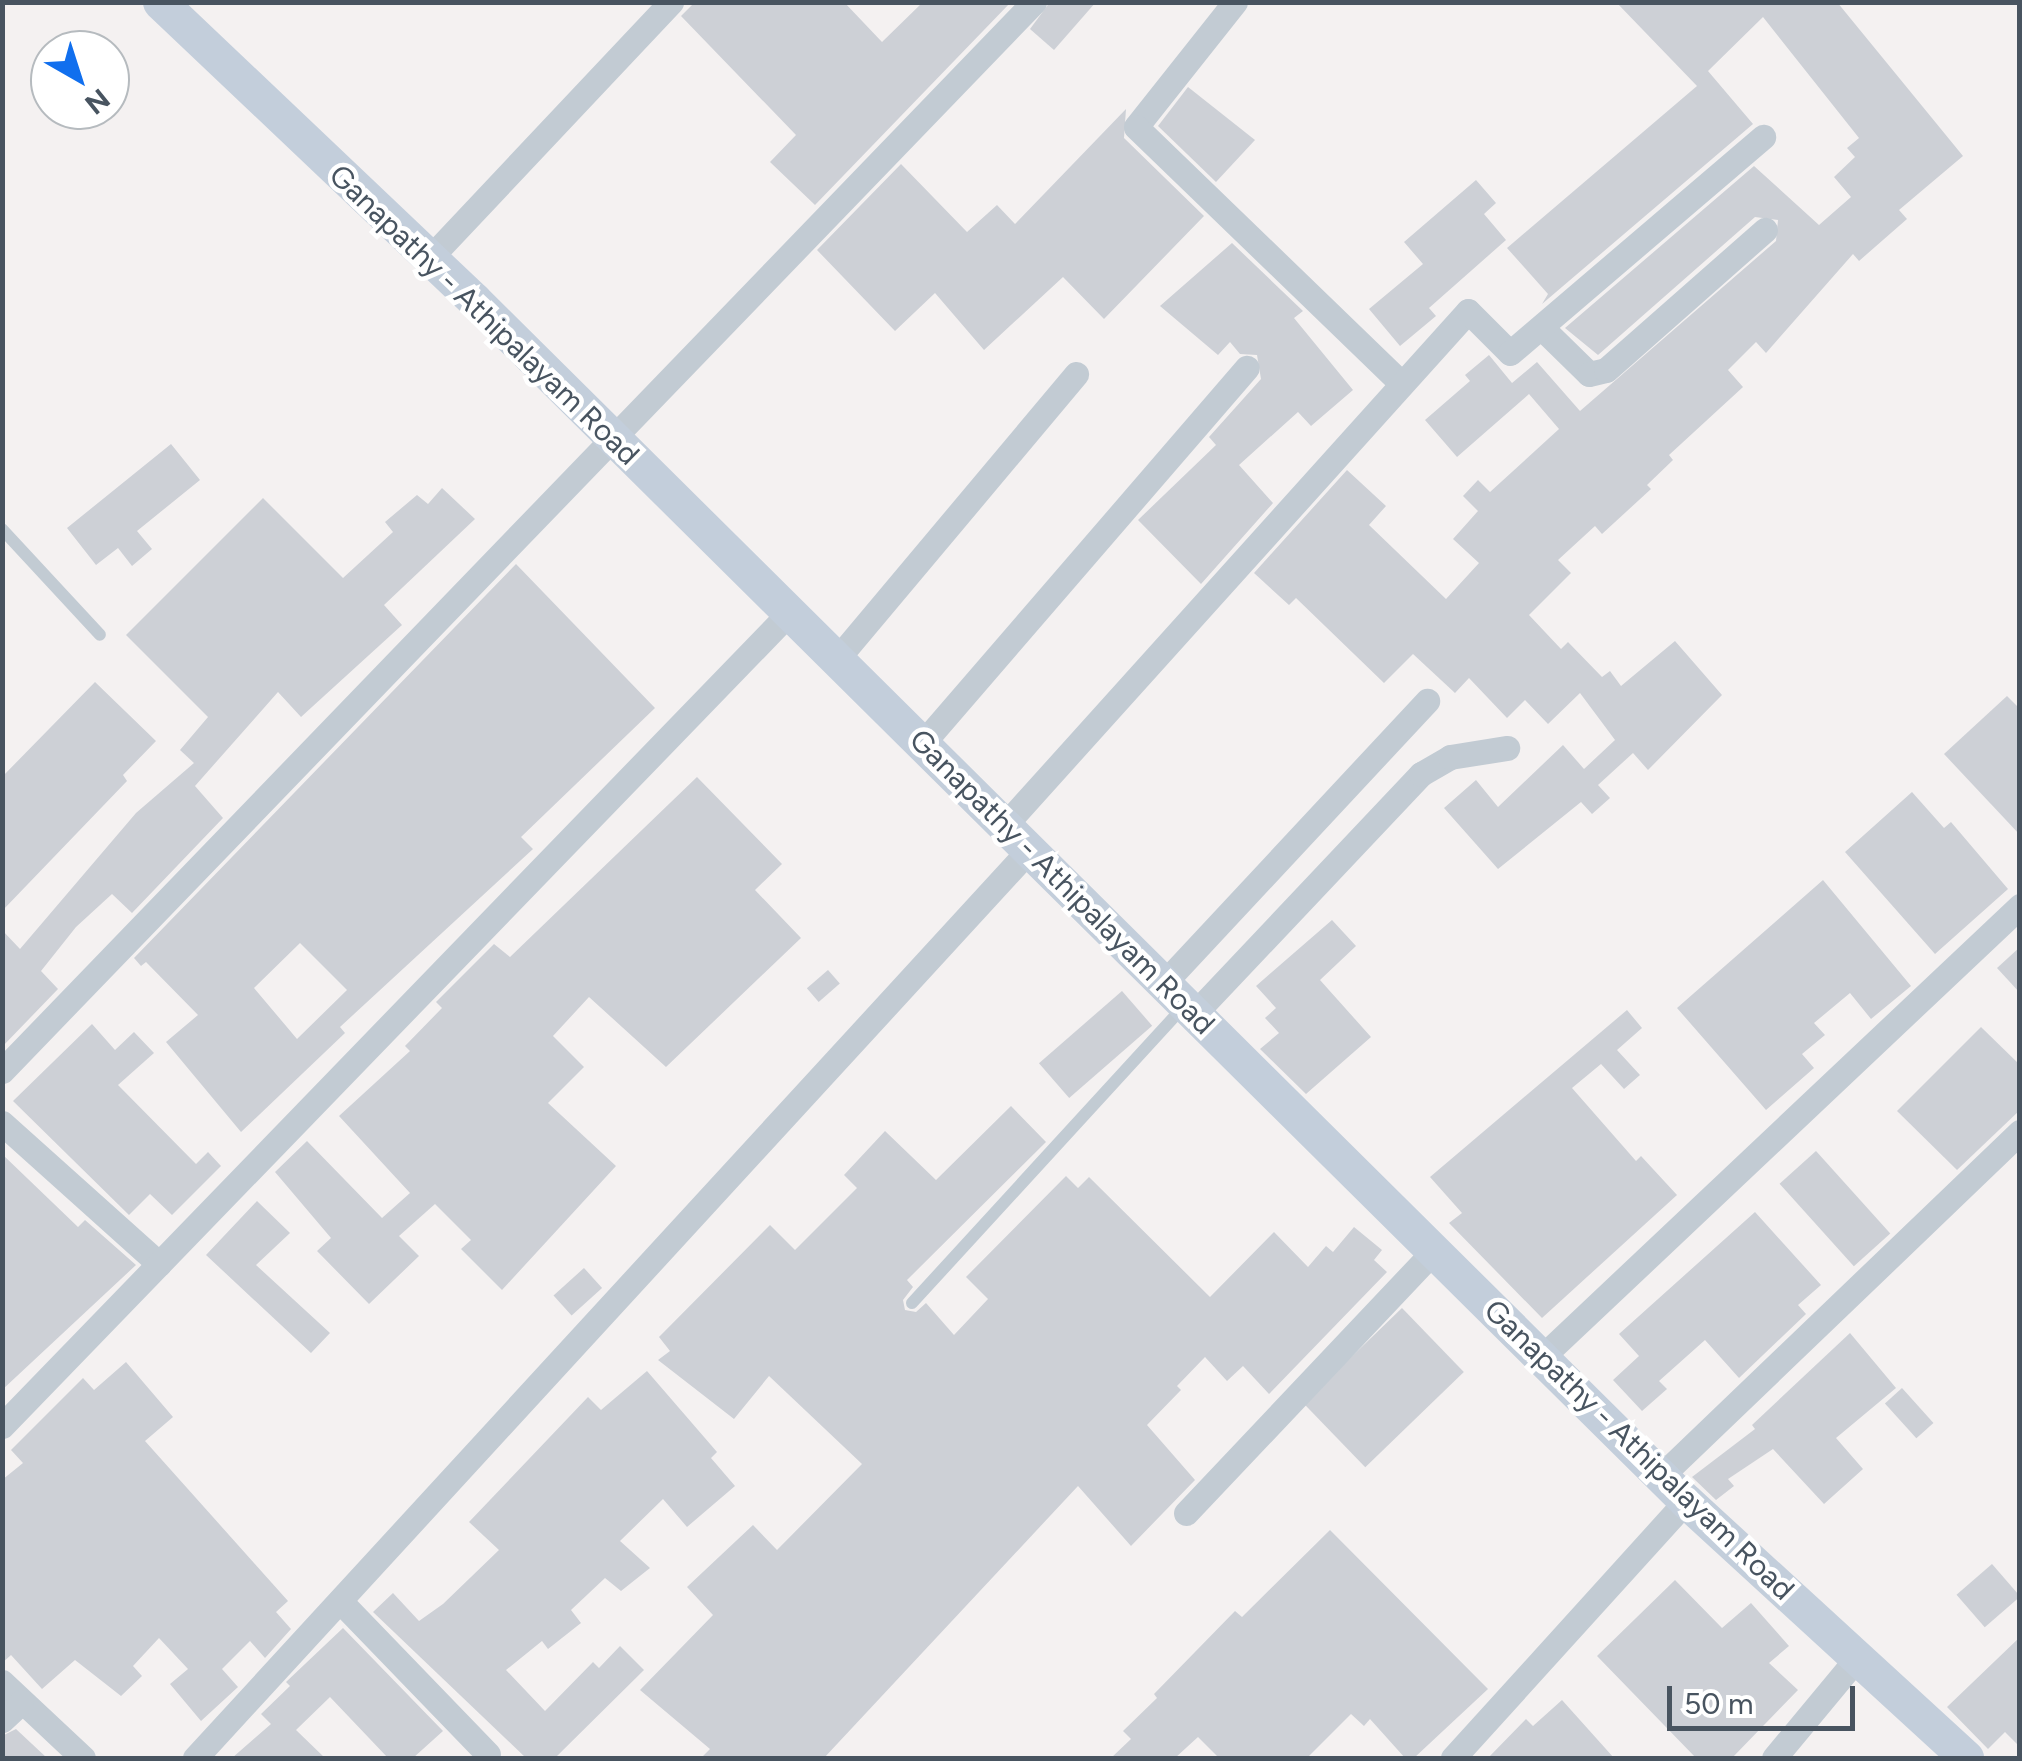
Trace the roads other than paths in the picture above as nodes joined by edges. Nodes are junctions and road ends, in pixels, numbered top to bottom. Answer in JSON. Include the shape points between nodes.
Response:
{"nodes":[{"id":1,"x":160,"y":2,"type":"edge"},
{"id":2,"x":671,"y":2,"type":"edge"},
{"id":3,"x":1034,"y":2,"type":"edge"},
{"id":4,"x":1235,"y":2,"type":"edge"},
{"id":5,"x":1763,"y":137,"type":"dead end"},
{"id":6,"x":1765,"y":230,"type":"dead end"},
{"id":7,"x":428,"y":261,"type":"junction"},
{"id":8,"x":1543,"y":328,"type":"junction"},
{"id":9,"x":1247,"y":368,"type":"dead end"},
{"id":10,"x":1076,"y":374,"type":"dead end"},
{"id":11,"x":1401,"y":383,"type":"junction"},
{"id":12,"x":611,"y":437,"type":"junction"},
{"id":13,"x":2,"y":528,"type":"edge"},
{"id":14,"x":789,"y":614,"type":"junction"},
{"id":15,"x":100,"y":635,"type":"dead end"},
{"id":16,"x":837,"y":659,"type":"junction"},
{"id":17,"x":1427,"y":701,"type":"dead end"},
{"id":18,"x":922,"y":744,"type":"junction"},
{"id":19,"x":1507,"y":748,"type":"dead end"},
{"id":20,"x":1016,"y":838,"type":"junction"},
{"id":21,"x":2020,"y":906,"type":"edge"},
{"id":22,"x":1182,"y":1000,"type":"junction"},
{"id":23,"x":2,"y":1070,"type":"edge"},
{"id":24,"x":2,"y":1123,"type":"edge"},
{"id":25,"x":2020,"y":1132,"type":"edge"},
{"id":26,"x":1435,"y":1250,"type":"junction"},
{"id":27,"x":159,"y":1264,"type":"junction"},
{"id":28,"x":912,"y":1304,"type":"dead end"},
{"id":29,"x":1542,"y":1357,"type":"junction"},
{"id":30,"x":2,"y":1426,"type":"edge"},
{"id":31,"x":1661,"y":1476,"type":"junction"},
{"id":32,"x":1686,"y":1501,"type":"junction"},
{"id":33,"x":1186,"y":1513,"type":"dead end"},
{"id":34,"x":340,"y":1601,"type":"junction"},
{"id":35,"x":1856,"y":1658,"type":"junction"},
{"id":36,"x":2,"y":1682,"type":"edge"},
{"id":37,"x":21,"y":1702,"type":"junction"},
{"id":38,"x":2,"y":1720,"type":"edge"},
{"id":39,"x":488,"y":1754,"type":"dead end"},
{"id":40,"x":82,"y":1758,"type":"edge"},
{"id":41,"x":196,"y":1758,"type":"edge"},
{"id":42,"x":1453,"y":1758,"type":"edge"},
{"id":43,"x":1774,"y":1758,"type":"edge"},
{"id":44,"x":1966,"y":1758,"type":"edge"}],
"edges":[{"from":1,"to":7,"type":"main road","name":"Ganapathy - Athipalayam Road"},
{"from":2,"to":7,"type":"street"},
{"from":3,"to":12,"type":"street"},
{"from":4,"to":11,"type":"street","via":[[1136,127]]},
{"from":5,"to":8,"type":"street"},
{"from":6,"to":8,"type":"street","via":[[1606,370],[1590,374]]},
{"from":7,"to":12,"type":"main road","name":"Ganapathy - Athipalayam Road"},
{"from":8,"to":11,"type":"street","via":[[1510,354],[1468,311]]},
{"from":9,"to":18,"type":"street"},
{"from":10,"to":16,"type":"street"},
{"from":11,"to":20,"type":"street"},
{"from":12,"to":14,"type":"main road","name":"Ganapathy - Athipalayam Road"},
{"from":12,"to":23,"type":"street"},
{"from":13,"to":15,"type":"lane"},
{"from":14,"to":16,"type":"main road","name":"Ganapathy - Athipalayam Road"},
{"from":14,"to":27,"type":"street"},
{"from":16,"to":18,"type":"main road","name":"Ganapathy - Athipalayam Road"},
{"from":17,"to":22,"type":"street"},
{"from":18,"to":20,"type":"main road","name":"Ganapathy - Athipalayam Road"},
{"from":19,"to":22,"type":"street","via":[[1450,758],[1422,774]]},
{"from":20,"to":22,"type":"main road","name":"Ganapathy - Athipalayam Road"},
{"from":20,"to":34,"type":"street"},
{"from":21,"to":29,"type":"street"},
{"from":22,"to":26,"type":"main road","name":"Ganapathy - Athipalayam Road"},
{"from":22,"to":28,"type":"lane"},
{"from":24,"to":27,"type":"street"},
{"from":25,"to":31,"type":"street"},
{"from":26,"to":29,"type":"main road","name":"Ganapathy - Athipalayam Road"},
{"from":26,"to":33,"type":"street"},
{"from":27,"to":30,"type":"street"},
{"from":29,"to":31,"type":"main road","name":"Ganapathy - Athipalayam Road"},
{"from":31,"to":32,"type":"main road","name":"Ganapathy - Athipalayam Road"},
{"from":32,"to":35,"type":"main road","name":"Ganapathy - Athipalayam Road"},
{"from":32,"to":42,"type":"street"},
{"from":34,"to":39,"type":"street"},
{"from":34,"to":41,"type":"street"},
{"from":35,"to":43,"type":"street"},
{"from":35,"to":44,"type":"main road","name":"Ganapathy - Athipalayam Road"},
{"from":36,"to":37,"type":"street"},
{"from":37,"to":38,"type":"street"},
{"from":37,"to":40,"type":"street"}]}
